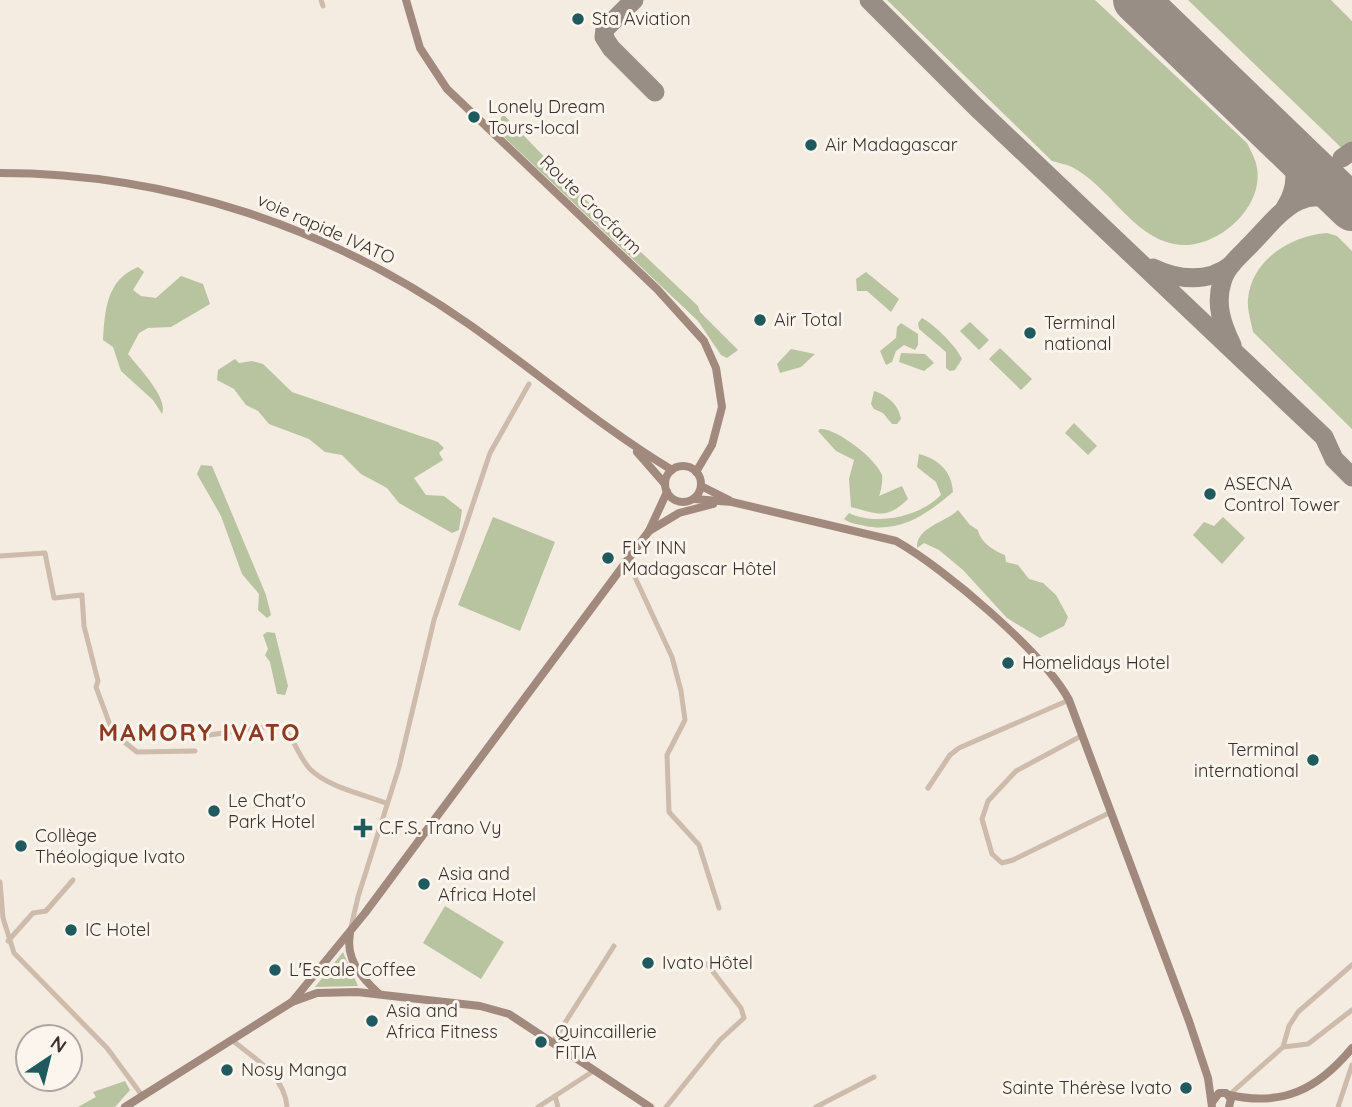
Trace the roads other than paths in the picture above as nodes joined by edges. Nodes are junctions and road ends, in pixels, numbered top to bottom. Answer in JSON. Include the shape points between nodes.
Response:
{"nodes":[{"id":1,"x":406,"y":0,"type":"edge"},
{"id":2,"x":0,"y":173,"type":"edge"},
{"id":3,"x":529,"y":384,"type":"dead end"},
{"id":4,"x":630,"y":445,"type":"junction"},
{"id":5,"x":712,"y":445,"type":"junction"},
{"id":6,"x":688,"y":467,"type":"junction"},
{"id":7,"x":672,"y":470,"type":"junction"},
{"id":8,"x":696,"y":472,"type":"junction"},
{"id":9,"x":701,"y":486,"type":"junction"},
{"id":10,"x":666,"y":488,"type":"junction"},
{"id":11,"x":690,"y":501,"type":"junction"},
{"id":12,"x":732,"y":501,"type":"junction"},
{"id":13,"x":649,"y":531,"type":"junction"},
{"id":14,"x":0,"y":556,"type":"edge"},
{"id":15,"x":627,"y":560,"type":"junction"},
{"id":16,"x":1069,"y":699,"type":"junction"},
{"id":17,"x":1083,"y":735,"type":"junction"},
{"id":18,"x":203,"y":736,"type":"dead end"},
{"id":19,"x":195,"y":751,"type":"dead end"},
{"id":20,"x":928,"y":788,"type":"dead end"},
{"id":21,"x":386,"y":803,"type":"junction"},
{"id":22,"x":1111,"y":812,"type":"junction"},
{"id":23,"x":73,"y":880,"type":"dead end"},
{"id":24,"x":0,"y":882,"type":"edge"},
{"id":25,"x":719,"y":908,"type":"dead end"},
{"id":26,"x":2,"y":917,"type":"edge"},
{"id":27,"x":350,"y":930,"type":"junction"},
{"id":28,"x":8,"y":941,"type":"junction"},
{"id":29,"x":614,"y":946,"type":"dead end"},
{"id":30,"x":707,"y":964,"type":"dead end"},
{"id":31,"x":1352,"y":965,"type":"edge"},
{"id":32,"x":379,"y":993,"type":"junction"},
{"id":33,"x":292,"y":1002,"type":"junction"},
{"id":34,"x":1352,"y":1010,"type":"edge"},
{"id":35,"x":554,"y":1040,"type":"junction"},
{"id":36,"x":232,"y":1041,"type":"junction"},
{"id":37,"x":1283,"y":1047,"type":"junction"},
{"id":38,"x":1352,"y":1048,"type":"edge"},
{"id":39,"x":1352,"y":1065,"type":"edge"},
{"id":40,"x":595,"y":1070,"type":"junction"},
{"id":41,"x":874,"y":1076,"type":"dead end"},
{"id":42,"x":1208,"y":1078,"type":"junction"},
{"id":43,"x":1226,"y":1094,"type":"junction"},
{"id":44,"x":138,"y":1096,"type":"junction"},
{"id":45,"x":555,"y":1096,"type":"junction"},
{"id":46,"x":1256,"y":1100,"type":"junction"},
{"id":47,"x":1214,"y":1105,"type":"edge"},
{"id":48,"x":125,"y":1107,"type":"edge"},
{"id":49,"x":142,"y":1107,"type":"edge"},
{"id":50,"x":287,"y":1107,"type":"edge"},
{"id":51,"x":538,"y":1107,"type":"edge"},
{"id":52,"x":558,"y":1107,"type":"edge"},
{"id":53,"x":650,"y":1107,"type":"edge"},
{"id":54,"x":666,"y":1107,"type":"edge"},
{"id":55,"x":816,"y":1107,"type":"edge"},
{"id":56,"x":1229,"y":1107,"type":"edge"},
{"id":57,"x":1338,"y":1107,"type":"edge"}],
"edges":[{"from":1,"to":5,"type":"main road","name":"Route Crocfarm","via":[[420,48],[447,89],[657,289],[704,341],[716,368],[722,407]]},
{"from":2,"to":4,"type":"main road","name":"voie rapide IVATO","via":[[70,176],[198,197],[302,231],[363,259],[427,297]]},
{"from":3,"to":21,"type":"street","via":[[489,453],[434,620]]},
{"from":4,"to":7,"type":"main road"},
{"from":4,"to":10,"type":"main road"},
{"from":5,"to":6,"type":"main road"},
{"from":5,"to":8,"type":"main road","name":"Route Crocfarm"},
{"from":6,"to":7,"type":"main road"},
{"from":6,"to":8,"type":"main road"},
{"from":7,"to":10,"type":"main road"},
{"from":8,"to":9,"type":"main road"},
{"from":9,"to":11,"type":"main road"},
{"from":9,"to":12,"type":"main road"},
{"from":10,"to":11,"type":"main road","via":[[678,502]]},
{"from":10,"to":13,"type":"main road"},
{"from":11,"to":12,"type":"main road"},
{"from":11,"to":13,"type":"main road"},
{"from":12,"to":13,"type":"main road","via":[[679,513]]},
{"from":12,"to":16,"type":"main road","via":[[896,541],[917,553],[1044,666]]},
{"from":13,"to":15,"type":"main road"},
{"from":14,"to":19,"type":"street","via":[[45,553],[54,598],[82,595],[96,687],[113,733],[136,752]]},
{"from":15,"to":25,"type":"street","via":[[672,657],[681,691],[685,720],[667,755],[669,812],[699,845]]},
{"from":15,"to":27,"type":"main road"},
{"from":16,"to":17,"type":"main road"},
{"from":16,"to":20,"type":"street","via":[[959,748]]},
{"from":17,"to":22,"type":"main road"},
{"from":17,"to":22,"type":"street","via":[[1016,771],[988,801],[982,819],[992,854],[1002,863],[1013,860]]},
{"from":18,"to":21,"type":"street","via":[[276,725],[291,735],[306,765],[320,777]]},
{"from":21,"to":27,"type":"street"},
{"from":22,"to":42,"type":"main road"},
{"from":23,"to":28,"type":"street","via":[[46,911],[33,914]]},
{"from":24,"to":26,"type":"street"},
{"from":26,"to":28,"type":"street"},
{"from":27,"to":32,"type":"main road","via":[[355,966]]},
{"from":27,"to":33,"type":"main road"},
{"from":28,"to":44,"type":"street","via":[[24,964],[107,1048]]},
{"from":29,"to":35,"type":"street"},
{"from":30,"to":54,"type":"street","via":[[744,1018],[720,1040]]},
{"from":31,"to":37,"type":"street","via":[[1297,1012]]},
{"from":32,"to":33,"type":"main road","via":[[317,993]]},
{"from":32,"to":35,"type":"main road","via":[[488,1008],[519,1017]]},
{"from":33,"to":36,"type":"main road"},
{"from":34,"to":37,"type":"street","via":[[1308,1044]]},
{"from":35,"to":40,"type":"main road"},
{"from":36,"to":44,"type":"main road"},
{"from":36,"to":50,"type":"street","via":[[267,1068],[279,1083]]},
{"from":37,"to":43,"type":"street"},
{"from":38,"to":46,"type":"main road","via":[[1306,1088],[1283,1098]]},
{"from":39,"to":57,"type":"street"},
{"from":40,"to":45,"type":"street"},
{"from":40,"to":53,"type":"main road"},
{"from":41,"to":55,"type":"street"},
{"from":42,"to":43,"type":"main road"},
{"from":42,"to":47,"type":"main road"},
{"from":43,"to":46,"type":"main road"},
{"from":43,"to":47,"type":"main road","via":[[1216,1095]]},
{"from":43,"to":56,"type":"main road"},
{"from":44,"to":48,"type":"main road"},
{"from":44,"to":49,"type":"street"},
{"from":45,"to":51,"type":"street"},
{"from":45,"to":52,"type":"street"},
{"from":46,"to":56,"type":"main road"}]}
